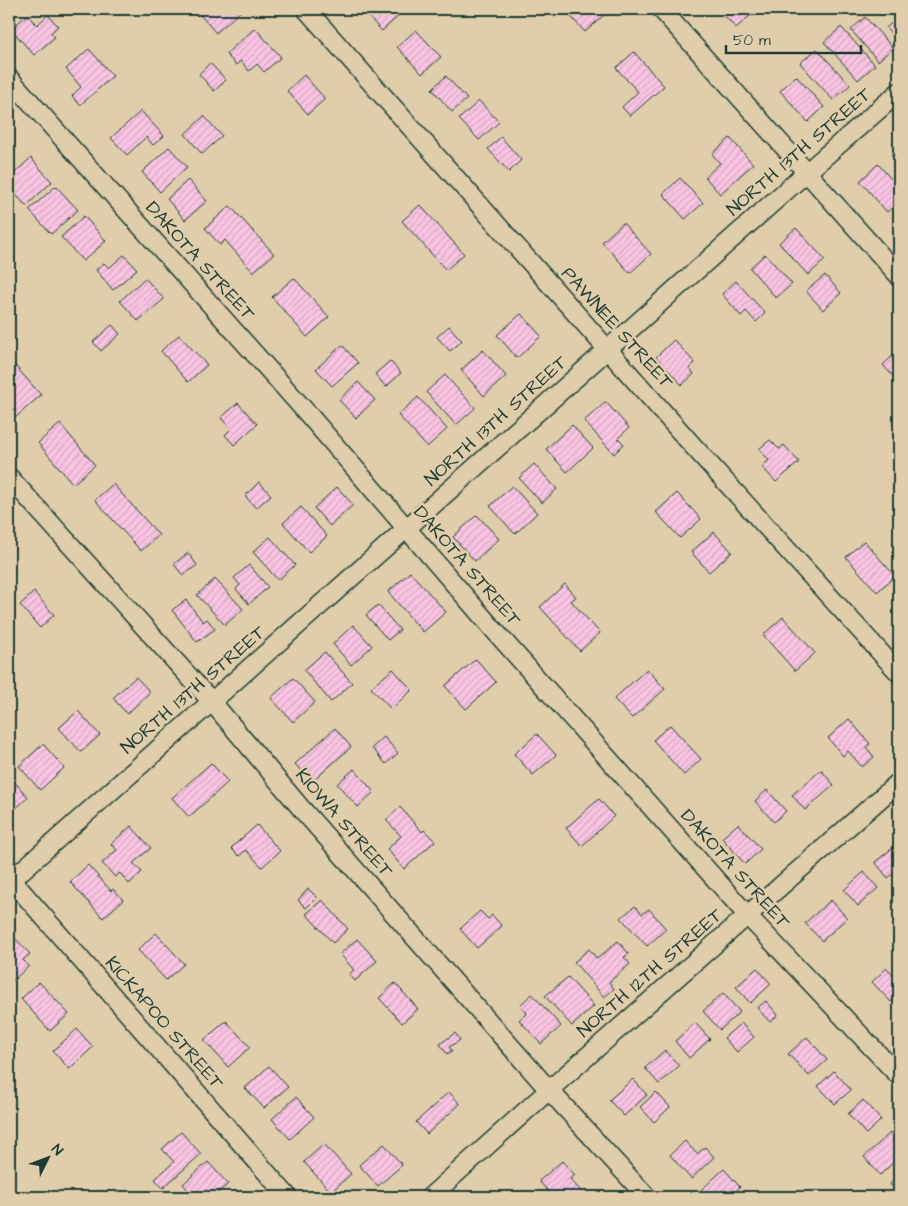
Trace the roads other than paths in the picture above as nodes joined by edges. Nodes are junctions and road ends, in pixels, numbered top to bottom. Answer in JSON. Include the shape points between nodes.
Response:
{"nodes":[{"id":1,"x":306,"y":9,"type":"edge"},
{"id":2,"x":661,"y":9,"type":"edge"},
{"id":3,"x":9,"y":78,"type":"edge"},
{"id":4,"x":899,"y":92,"type":"edge"},
{"id":5,"x":807,"y":172,"type":"junction"},
{"id":6,"x":899,"y":276,"type":"edge"},
{"id":7,"x":608,"y":350,"type":"junction"},
{"id":8,"x":9,"y":477,"type":"edge"},
{"id":9,"x":408,"y":529,"type":"junction"},
{"id":10,"x":899,"y":673,"type":"edge"},
{"id":11,"x":212,"y":702,"type":"junction"},
{"id":12,"x":899,"y":782,"type":"edge"},
{"id":13,"x":9,"y":880,"type":"edge"},
{"id":14,"x":748,"y":916,"type":"junction"},
{"id":15,"x":899,"y":1076,"type":"edge"},
{"id":16,"x":549,"y":1090,"type":"junction"},
{"id":17,"x":288,"y":1197,"type":"edge"},
{"id":18,"x":430,"y":1197,"type":"edge"},
{"id":19,"x":647,"y":1197,"type":"edge"}],
"edges":[{"from":1,"to":7,"type":"street","name":"PAWNEE STREET"},
{"from":2,"to":5,"type":"street"},
{"from":3,"to":9,"type":"street","name":"DAKOTA STREET"},
{"from":4,"to":5,"type":"street","name":"NORTH 13TH STREET"},
{"from":5,"to":6,"type":"street"},
{"from":5,"to":7,"type":"street","name":"NORTH 13TH STREET"},
{"from":7,"to":9,"type":"street","name":"NORTH 13TH STREET"},
{"from":7,"to":10,"type":"street","name":"PAWNEE STREET"},
{"from":8,"to":11,"type":"street","name":"KIOWA STREET"},
{"from":9,"to":11,"type":"street","name":"NORTH 13TH STREET"},
{"from":9,"to":14,"type":"street","name":"DAKOTA STREET"},
{"from":11,"to":13,"type":"street","name":"NORTH 13TH STREET"},
{"from":11,"to":16,"type":"street","name":"KIOWA STREET"},
{"from":12,"to":14,"type":"street","name":"NORTH 12TH STREET"},
{"from":13,"to":17,"type":"street","name":"KICKAPOO STREET"},
{"from":14,"to":15,"type":"street","name":"DAKOTA STREET"},
{"from":14,"to":16,"type":"street","name":"NORTH 12TH STREET"},
{"from":16,"to":18,"type":"street","name":"NORTH 12TH STREET"},
{"from":16,"to":19,"type":"street","name":"KIOWA STREET"}]}
